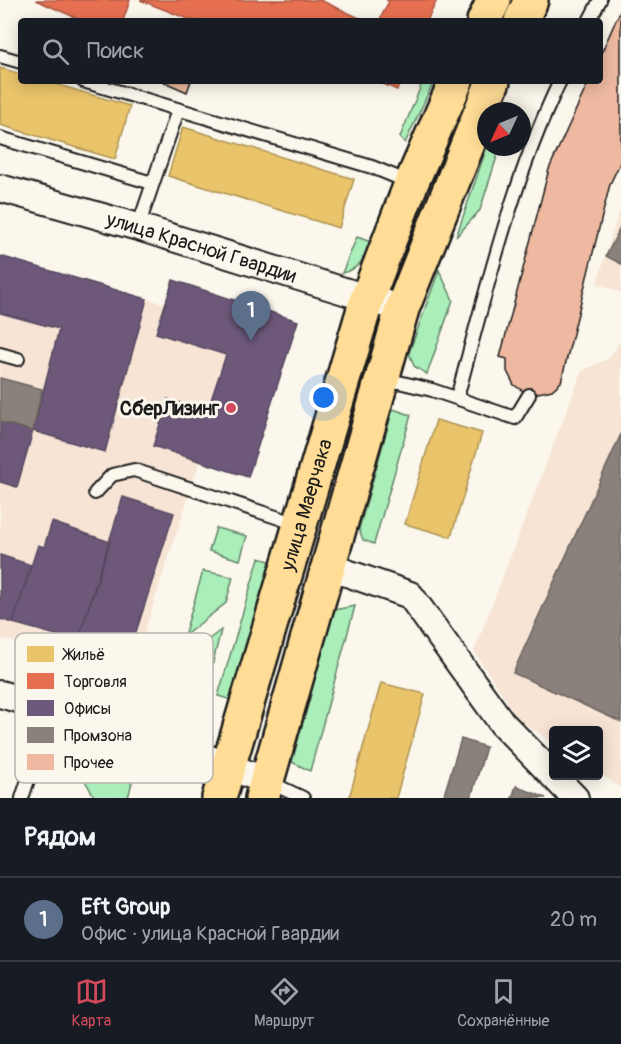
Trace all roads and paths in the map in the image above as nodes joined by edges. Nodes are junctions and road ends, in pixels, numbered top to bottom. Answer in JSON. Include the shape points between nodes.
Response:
{"nodes":[{"id":1,"x":494,"y":0,"type":"edge"},
{"id":2,"x":531,"y":0,"type":"edge"},
{"id":3,"x":600,"y":0,"type":"edge"},
{"id":4,"x":485,"y":18,"type":"edge"},
{"id":5,"x":522,"y":18,"type":"edge"},
{"id":6,"x":591,"y":18,"type":"edge"},
{"id":7,"x":0,"y":56,"type":"edge"},
{"id":8,"x":18,"y":61,"type":"edge"},
{"id":9,"x":93,"y":84,"type":"edge"},
{"id":10,"x":455,"y":84,"type":"edge"},
{"id":11,"x":492,"y":84,"type":"edge"},
{"id":12,"x":559,"y":84,"type":"edge"},
{"id":13,"x":178,"y":110,"type":"junction"},
{"id":14,"x":0,"y":138,"type":"edge"},
{"id":15,"x":152,"y":183,"type":"junction"},
{"id":16,"x":411,"y":184,"type":"junction"},
{"id":17,"x":0,"y":188,"type":"edge"},
{"id":18,"x":138,"y":227,"type":"junction"},
{"id":19,"x":367,"y":298,"type":"junction"},
{"id":20,"x":402,"y":309,"type":"junction"},
{"id":21,"x":0,"y":354,"type":"edge"},
{"id":22,"x":18,"y":359,"type":"dead end"},
{"id":23,"x":381,"y":378,"type":"junction"},
{"id":24,"x":529,"y":395,"type":"dead end"},
{"id":25,"x":457,"y":398,"type":"junction"},
{"id":26,"x":95,"y":493,"type":"dead end"},
{"id":27,"x":301,"y":525,"type":"junction"},
{"id":28,"x":327,"y":566,"type":"junction"},
{"id":29,"x":0,"y":694,"type":"edge"},
{"id":30,"x":15,"y":698,"type":"edge"},
{"id":31,"x":213,"y":760,"type":"edge"},
{"id":32,"x":228,"y":766,"type":"junction"},
{"id":33,"x":27,"y":783,"type":"edge"},
{"id":34,"x":264,"y":790,"type":"edge"},
{"id":35,"x":22,"y":798,"type":"edge"},
{"id":36,"x":219,"y":798,"type":"edge"},
{"id":37,"x":303,"y":798,"type":"edge"},
{"id":38,"x":575,"y":798,"type":"edge"}],
"edges":[{"from":1,"to":4,"type":"main road"},
{"from":2,"to":5,"type":"main road"},
{"from":3,"to":6,"type":"lane"},
{"from":7,"to":8,"type":"lane"},
{"from":9,"to":13,"type":"lane"},
{"from":10,"to":16,"type":"main road","name":"улица Маерчака"},
{"from":11,"to":20,"type":"main road","name":"улица Маерчака"},
{"from":12,"to":25,"type":"lane","via":[[500,240]]},
{"from":13,"to":15,"type":"lane"},
{"from":13,"to":16,"type":"lane","via":[[372,167]]},
{"from":14,"to":15,"type":"lane"},
{"from":15,"to":18,"type":"lane"},
{"from":16,"to":19,"type":"main road","name":"улица Маерчака"},
{"from":17,"to":18,"type":"street","name":"улица Красной Гвардии"},
{"from":18,"to":19,"type":"street","name":"улица Красной Гвардии"},
{"from":19,"to":20,"type":"street","name":"улица Красной Гвардии"},
{"from":19,"to":27,"type":"main road","name":"улица Маерчака"},
{"from":20,"to":23,"type":"main road","name":"улица Маерчака"},
{"from":21,"to":22,"type":"lane"},
{"from":23,"to":25,"type":"lane"},
{"from":23,"to":28,"type":"main road","name":"улица Маерчака"},
{"from":24,"to":25,"type":"lane","via":[[515,418]]},
{"from":26,"to":27,"type":"lane","via":[[112,475],[134,470]]},
{"from":27,"to":32,"type":"main road","name":"улица Маерчака"},
{"from":28,"to":34,"type":"main road","name":"улица Маерчака"},
{"from":28,"to":38,"type":"street","via":[[410,595],[502,723]]},
{"from":29,"to":30,"type":"street"},
{"from":31,"to":32,"type":"street"},
{"from":32,"to":34,"type":"street"},
{"from":32,"to":36,"type":"main road","name":"улица Маерчака"},
{"from":33,"to":35,"type":"lane"},
{"from":34,"to":37,"type":"lane"}]}
